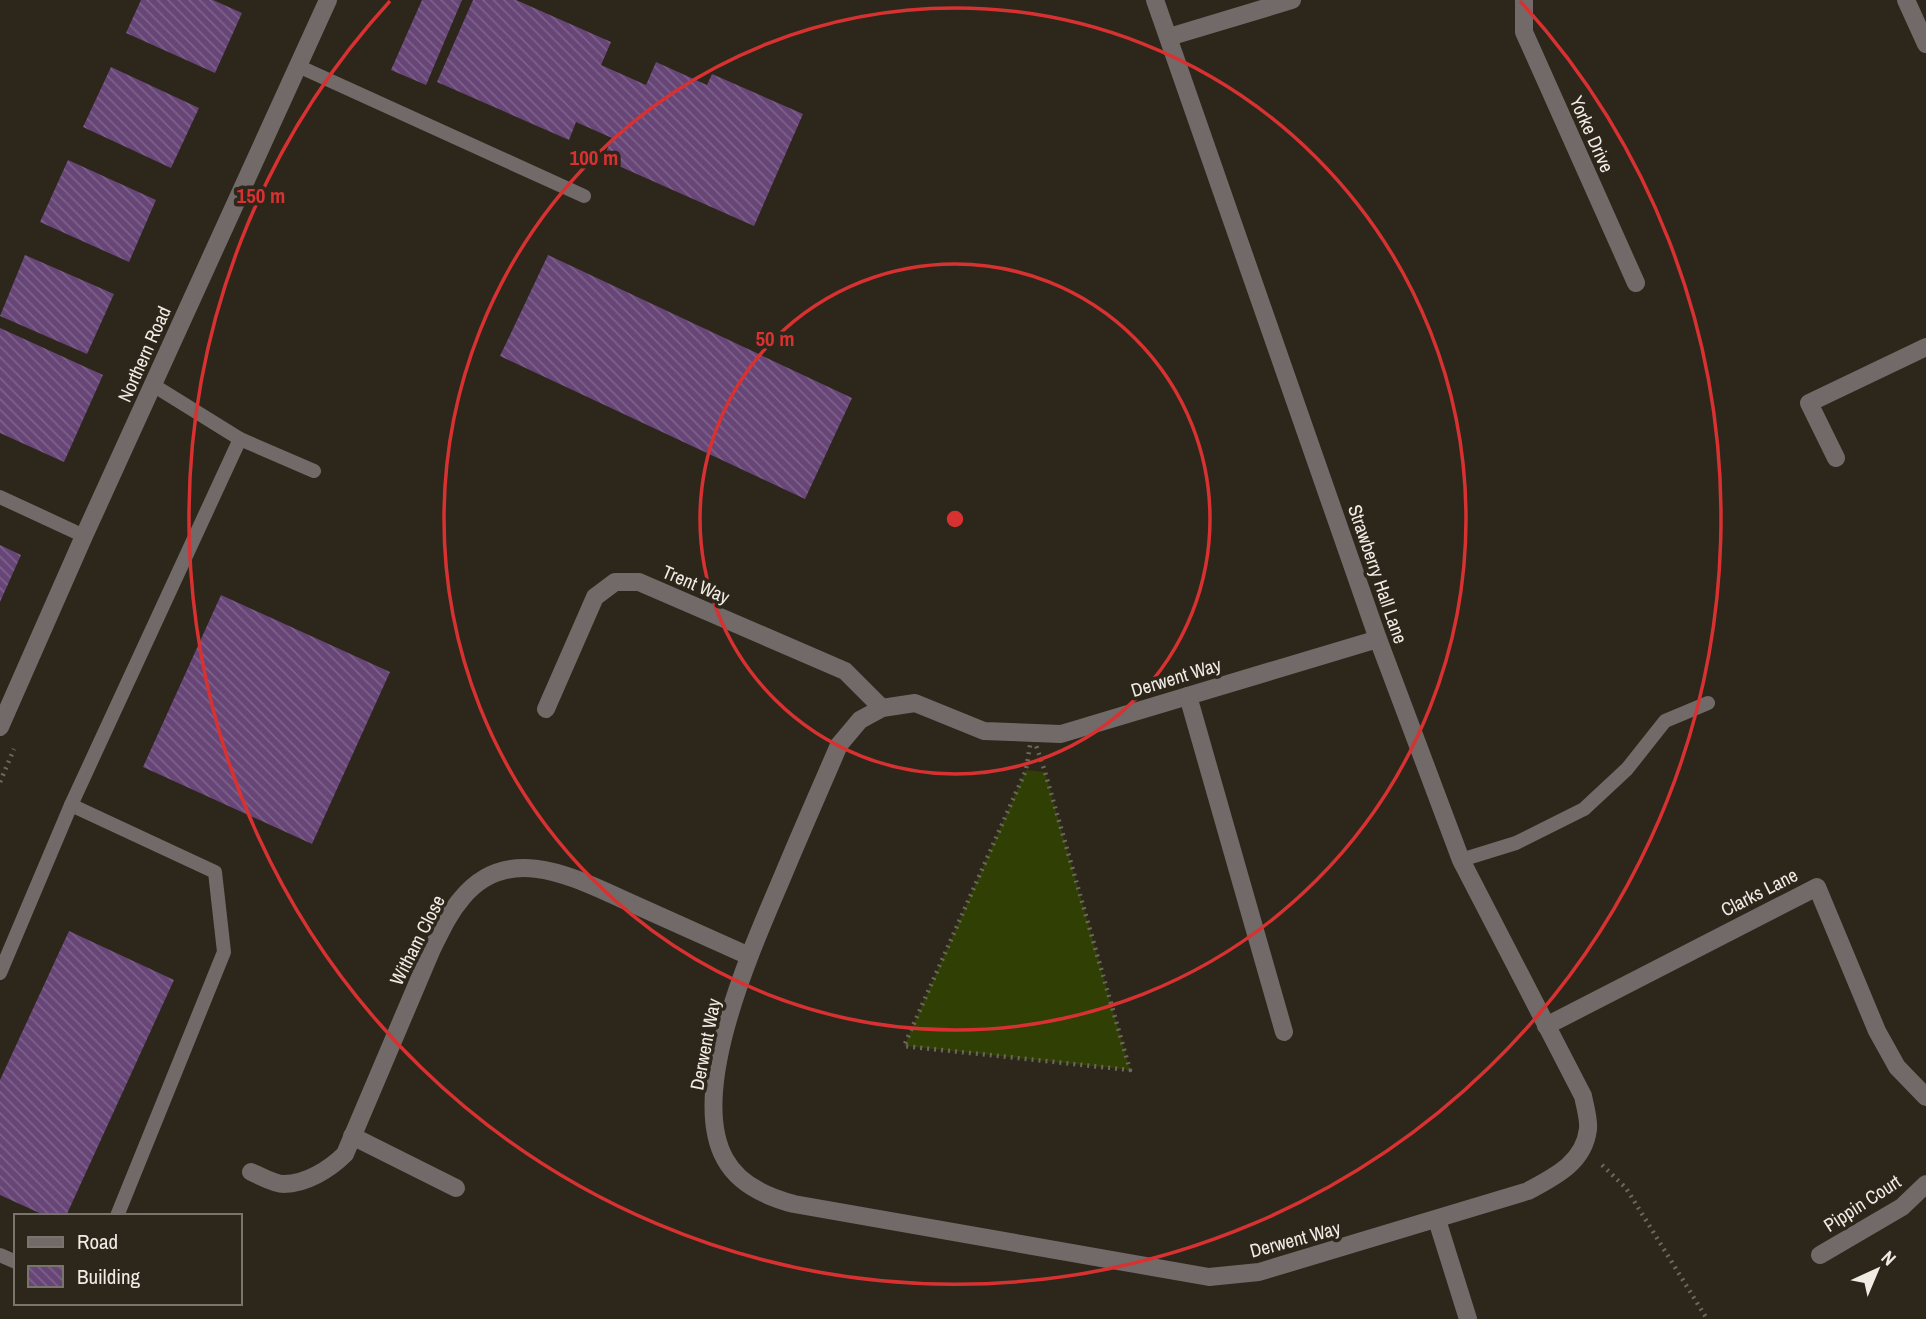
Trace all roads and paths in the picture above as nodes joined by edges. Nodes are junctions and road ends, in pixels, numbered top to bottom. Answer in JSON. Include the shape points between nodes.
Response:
{"nodes":[{"id":1,"x":328,"y":0,"type":"edge"},
{"id":2,"x":1155,"y":0,"type":"edge"},
{"id":3,"x":1292,"y":0,"type":"edge"},
{"id":4,"x":1524,"y":0,"type":"edge"},
{"id":5,"x":1906,"y":0,"type":"edge"},
{"id":6,"x":1169,"y":37,"type":"junction"},
{"id":7,"x":1926,"y":44,"type":"edge"},
{"id":8,"x":298,"y":66,"type":"junction"},
{"id":9,"x":584,"y":196,"type":"dead end"},
{"id":10,"x":1636,"y":283,"type":"dead end"},
{"id":11,"x":1926,"y":347,"type":"edge"},
{"id":12,"x":153,"y":385,"type":"junction"},
{"id":13,"x":240,"y":439,"type":"junction"},
{"id":14,"x":1836,"y":458,"type":"dead end"},
{"id":15,"x":313,"y":471,"type":"dead end"},
{"id":16,"x":0,"y":497,"type":"edge"},
{"id":17,"x":84,"y":536,"type":"junction"},
{"id":18,"x":1378,"y":639,"type":"junction"},
{"id":19,"x":1188,"y":696,"type":"junction"},
{"id":20,"x":1708,"y":703,"type":"dead end"},
{"id":21,"x":882,"y":708,"type":"junction"},
{"id":22,"x":546,"y":709,"type":"dead end"},
{"id":23,"x":0,"y":727,"type":"edge"},
{"id":24,"x":1032,"y":733,"type":"junction"},
{"id":25,"x":71,"y":804,"type":"junction"},
{"id":26,"x":1461,"y":860,"type":"junction"},
{"id":27,"x":749,"y":956,"type":"junction"},
{"id":28,"x":0,"y":973,"type":"edge"},
{"id":29,"x":1546,"y":1026,"type":"junction"},
{"id":30,"x":1284,"y":1032,"type":"dead end"},
{"id":31,"x":1926,"y":1097,"type":"edge"},
{"id":32,"x":352,"y":1136,"type":"junction"},
{"id":33,"x":1584,"y":1147,"type":"junction"},
{"id":34,"x":251,"y":1172,"type":"dead end"},
{"id":35,"x":1926,"y":1184,"type":"edge"},
{"id":36,"x":456,"y":1188,"type":"dead end"},
{"id":37,"x":118,"y":1214,"type":"edge"},
{"id":38,"x":1437,"y":1220,"type":"junction"},
{"id":39,"x":1820,"y":1255,"type":"dead end"},
{"id":40,"x":1468,"y":1319,"type":"edge"},
{"id":41,"x":1707,"y":1319,"type":"edge"}],
"edges":[{"from":1,"to":8,"type":"street","name":"Northern Road"},
{"from":2,"to":6,"type":"street","name":"Strawberry Hall Lane"},
{"from":3,"to":6,"type":"street"},
{"from":4,"to":10,"type":"street","name":"Yorke Drive","via":[[1524,32]]},
{"from":5,"to":7,"type":"street"},
{"from":6,"to":18,"type":"street","name":"Strawberry Hall Lane"},
{"from":8,"to":9,"type":"lane"},
{"from":8,"to":12,"type":"street","name":"Northern Road"},
{"from":11,"to":14,"type":"street","via":[[1809,403]]},
{"from":12,"to":13,"type":"lane"},
{"from":12,"to":17,"type":"street","name":"Northern Road"},
{"from":13,"to":15,"type":"lane"},
{"from":13,"to":25,"type":"lane"},
{"from":16,"to":17,"type":"lane"},
{"from":17,"to":23,"type":"street","name":"Northern Road"},
{"from":18,"to":19,"type":"street","name":"Derwent Way"},
{"from":18,"to":26,"type":"street","name":"Strawberry Hall Lane"},
{"from":19,"to":24,"type":"street","name":"Derwent Way","via":[[1061,734]]},
{"from":19,"to":30,"type":"street"},
{"from":20,"to":26,"type":"lane","via":[[1665,721],[1628,769],[1584,809],[1516,843]]},
{"from":21,"to":22,"type":"street","name":"Trent Way","via":[[845,671],[639,582],[615,582],[596,597]]},
{"from":21,"to":24,"type":"street","name":"Derwent Way","via":[[915,704],[984,731]]},
{"from":21,"to":27,"type":"street","name":"Derwent Way","via":[[860,720],[839,745]]},
{"from":24,"to":24,"type":"path","via":[[1045,772],[1130,1070],[904,1046],[1026,769]]},
{"from":25,"to":28,"type":"lane"},
{"from":25,"to":37,"type":"lane","via":[[215,872],[223,939],[224,952]]},
{"from":26,"to":29,"type":"street","name":"Strawberry Hall Lane"},
{"from":27,"to":32,"type":"street","name":"Witham Close","via":[[575,878],[538,867],[497,873],[463,896],[449,916]]},
{"from":27,"to":38,"type":"street","name":"Derwent Way","via":[[723,1035],[714,1113],[724,1156],[736,1175],[773,1198],[1209,1277],[1259,1272]]},
{"from":29,"to":31,"type":"street","name":"Clarks Lane","via":[[1817,887],[1877,1031],[1897,1067]]},
{"from":29,"to":33,"type":"street","name":"Strawberry Hall Lane","via":[[1583,1096],[1588,1127]]},
{"from":32,"to":34,"type":"street","name":"Witham Close","via":[[345,1154],[333,1166],[300,1181],[282,1184]]},
{"from":32,"to":36,"type":"street"},
{"from":33,"to":38,"type":"street","name":"Derwent Way","via":[[1564,1171],[1528,1191]]},
{"from":33,"to":41,"type":"path","via":[[1626,1188]]},
{"from":35,"to":39,"type":"street","name":"Pippin Court","via":[[1902,1207]]},
{"from":38,"to":40,"type":"street"}]}
